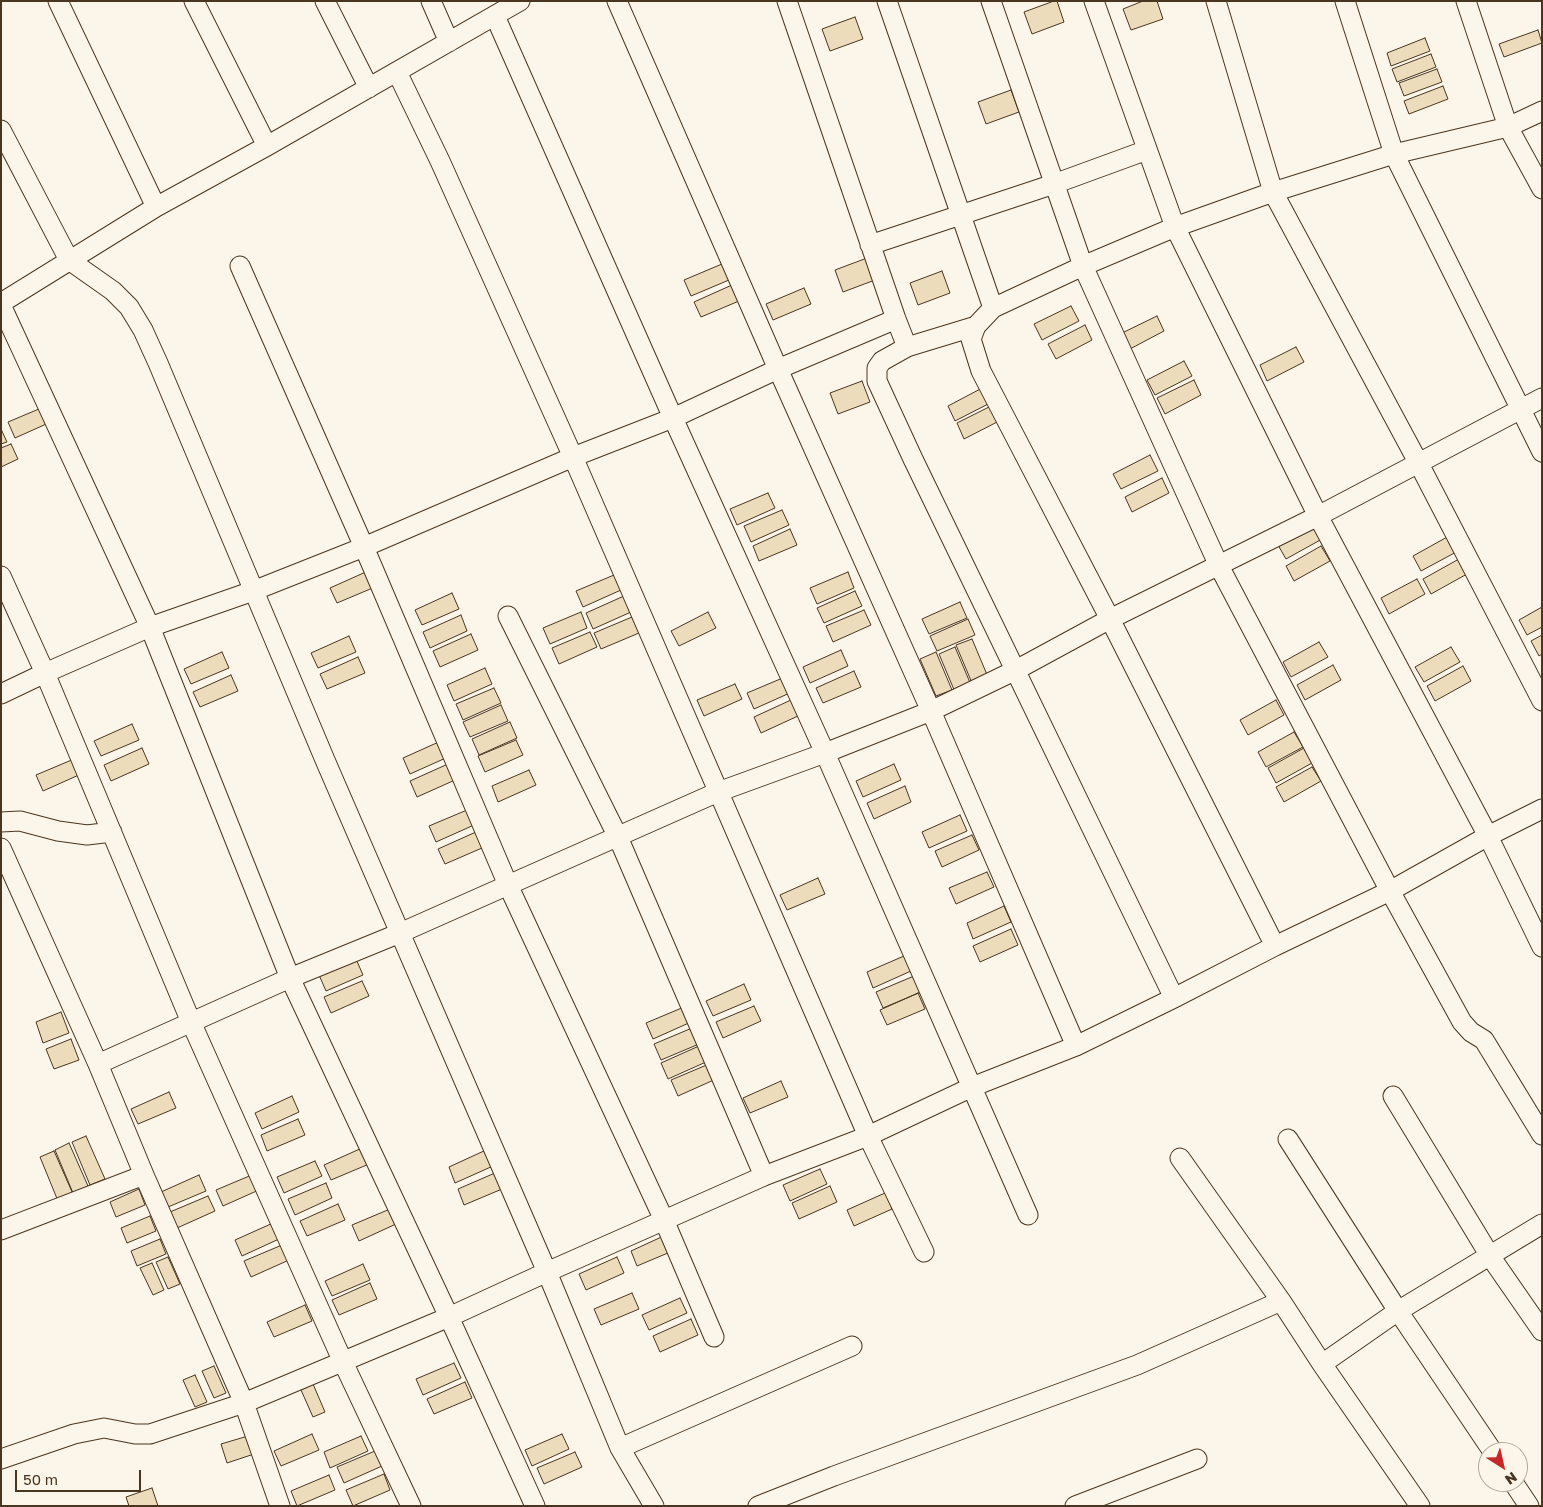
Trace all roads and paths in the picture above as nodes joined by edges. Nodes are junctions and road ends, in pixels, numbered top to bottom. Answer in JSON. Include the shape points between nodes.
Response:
{"nodes":[{"id":1,"x":58,"y":1,"type":"edge"},
{"id":2,"x":194,"y":1,"type":"edge"},
{"id":3,"x":324,"y":1,"type":"edge"},
{"id":4,"x":430,"y":1,"type":"edge"},
{"id":5,"x":520,"y":1,"type":"edge"},
{"id":6,"x":618,"y":1,"type":"edge"},
{"id":7,"x":787,"y":1,"type":"edge"},
{"id":8,"x":887,"y":1,"type":"edge"},
{"id":9,"x":990,"y":1,"type":"edge"},
{"id":10,"x":1094,"y":1,"type":"edge"},
{"id":11,"x":1216,"y":1,"type":"edge"},
{"id":12,"x":1345,"y":1,"type":"edge"},
{"id":13,"x":1466,"y":1,"type":"edge"},
{"id":14,"x":495,"y":16,"type":"junction"},
{"id":15,"x":450,"y":42,"type":"junction"},
{"id":16,"x":397,"y":72,"type":"junction"},
{"id":17,"x":369,"y":88,"type":"junction"},
{"id":18,"x":1542,"y":111,"type":"edge"},
{"id":19,"x":1508,"y":127,"type":"junction"},
{"id":20,"x":1,"y":130,"type":"edge"},
{"id":21,"x":267,"y":146,"type":"junction"},
{"id":22,"x":1147,"y":150,"type":"junction"},
{"id":23,"x":1394,"y":154,"type":"junction"},
{"id":24,"x":1054,"y":184,"type":"junction"},
{"id":25,"x":1542,"y":189,"type":"edge"},
{"id":26,"x":1273,"y":192,"type":"junction"},
{"id":27,"x":156,"y":207,"type":"junction"},
{"id":28,"x":961,"y":215,"type":"junction"},
{"id":29,"x":1175,"y":227,"type":"junction"},
{"id":30,"x":870,"y":245,"type":"junction"},
{"id":31,"x":69,"y":260,"type":"junction"},
{"id":32,"x":240,"y":266,"type":"dead end"},
{"id":33,"x":1083,"y":266,"type":"junction"},
{"id":34,"x":1,"y":304,"type":"edge"},
{"id":35,"x":993,"y":308,"type":"junction"},
{"id":36,"x":896,"y":319,"type":"junction"},
{"id":37,"x":976,"y":326,"type":"junction"},
{"id":38,"x":907,"y":347,"type":"junction"},
{"id":39,"x":778,"y":369,"type":"junction"},
{"id":40,"x":1542,"y":398,"type":"edge"},
{"id":41,"x":1520,"y":410,"type":"junction"},
{"id":42,"x":673,"y":418,"type":"junction"},
{"id":43,"x":1542,"y":452,"type":"edge"},
{"id":44,"x":573,"y":457,"type":"junction"},
{"id":45,"x":1418,"y":462,"type":"junction"},
{"id":46,"x":1318,"y":516,"type":"junction"},
{"id":47,"x":364,"y":547,"type":"junction"},
{"id":48,"x":1219,"y":566,"type":"junction"},
{"id":49,"x":1,"y":576,"type":"edge"},
{"id":50,"x":253,"y":591,"type":"junction"},
{"id":51,"x":508,"y":616,"type":"dead end"},
{"id":52,"x":1110,"y":619,"type":"junction"},
{"id":53,"x":150,"y":627,"type":"junction"},
{"id":54,"x":1016,"y":670,"type":"junction"},
{"id":55,"x":45,"y":673,"type":"junction"},
{"id":56,"x":1,"y":694,"type":"edge"},
{"id":57,"x":1542,"y":701,"type":"edge"},
{"id":58,"x":931,"y":712,"type":"junction"},
{"id":59,"x":825,"y":753,"type":"junction"},
{"id":60,"x":718,"y":792,"type":"junction"},
{"id":61,"x":1542,"y":809,"type":"edge"},
{"id":62,"x":1,"y":822,"type":"edge"},
{"id":63,"x":112,"y":832,"type":"junction"},
{"id":64,"x":1488,"y":836,"type":"junction"},
{"id":65,"x":618,"y":837,"type":"junction"},
{"id":66,"x":1,"y":848,"type":"edge"},
{"id":67,"x":508,"y":885,"type":"junction"},
{"id":68,"x":1390,"y":891,"type":"junction"},
{"id":69,"x":400,"y":933,"type":"junction"},
{"id":70,"x":1275,"y":946,"type":"junction"},
{"id":71,"x":1542,"y":947,"type":"edge"},
{"id":72,"x":290,"y":978,"type":"junction"},
{"id":73,"x":1174,"y":998,"type":"junction"},
{"id":74,"x":191,"y":1022,"type":"junction"},
{"id":75,"x":1076,"y":1046,"type":"junction"},
{"id":76,"x":98,"y":1064,"type":"junction"},
{"id":77,"x":972,"y":1087,"type":"junction"},
{"id":78,"x":1393,"y":1096,"type":"dead end"},
{"id":79,"x":1542,"y":1135,"type":"edge"},
{"id":80,"x":868,"y":1136,"type":"junction"},
{"id":81,"x":1288,"y":1139,"type":"dead end"},
{"id":82,"x":1180,"y":1158,"type":"dead end"},
{"id":83,"x":144,"y":1175,"type":"junction"},
{"id":84,"x":764,"y":1176,"type":"junction"},
{"id":85,"x":1028,"y":1215,"type":"dead end"},
{"id":86,"x":664,"y":1220,"type":"junction"},
{"id":87,"x":1542,"y":1224,"type":"edge"},
{"id":88,"x":1,"y":1230,"type":"edge"},
{"id":89,"x":924,"y":1252,"type":"dead end"},
{"id":90,"x":1490,"y":1256,"type":"junction"},
{"id":91,"x":547,"y":1272,"type":"junction"},
{"id":92,"x":1281,"y":1301,"type":"junction"},
{"id":93,"x":1398,"y":1311,"type":"junction"},
{"id":94,"x":450,"y":1317,"type":"junction"},
{"id":95,"x":1542,"y":1331,"type":"edge"},
{"id":96,"x":714,"y":1337,"type":"dead end"},
{"id":97,"x":852,"y":1346,"type":"dead end"},
{"id":98,"x":343,"y":1362,"type":"junction"},
{"id":99,"x":1322,"y":1364,"type":"junction"},
{"id":100,"x":244,"y":1403,"type":"junction"},
{"id":101,"x":1486,"y":1442,"type":"edge"},
{"id":102,"x":620,"y":1448,"type":"junction"},
{"id":103,"x":1,"y":1459,"type":"edge"},
{"id":104,"x":1198,"y":1459,"type":"dead end"},
{"id":105,"x":1520,"y":1492,"type":"edge"},
{"id":106,"x":280,"y":1506,"type":"edge"},
{"id":107,"x":410,"y":1506,"type":"edge"},
{"id":108,"x":535,"y":1506,"type":"edge"},
{"id":109,"x":654,"y":1506,"type":"edge"},
{"id":110,"x":758,"y":1506,"type":"edge"},
{"id":111,"x":1075,"y":1506,"type":"edge"},
{"id":112,"x":1420,"y":1506,"type":"edge"},
{"id":113,"x":1529,"y":1506,"type":"edge"}],
"edges":[{"from":1,"to":27,"type":"street"},
{"from":2,"to":21,"type":"street"},
{"from":3,"to":17,"type":"street"},
{"from":4,"to":15,"type":"street"},
{"from":5,"to":14,"type":"street"},
{"from":6,"to":39,"type":"street"},
{"from":7,"to":30,"type":"street"},
{"from":8,"to":28,"type":"street"},
{"from":9,"to":24,"type":"street"},
{"from":10,"to":22,"type":"street"},
{"from":11,"to":26,"type":"street"},
{"from":12,"to":23,"type":"street"},
{"from":13,"to":19,"type":"street"},
{"from":14,"to":15,"type":"street"},
{"from":14,"to":42,"type":"street"},
{"from":15,"to":16,"type":"street"},
{"from":16,"to":17,"type":"street"},
{"from":16,"to":44,"type":"street"},
{"from":17,"to":21,"type":"street"},
{"from":18,"to":19,"type":"street"},
{"from":19,"to":23,"type":"street"},
{"from":19,"to":25,"type":"street"},
{"from":20,"to":31,"type":"street"},
{"from":21,"to":27,"type":"street"},
{"from":22,"to":24,"type":"street"},
{"from":22,"to":29,"type":"street"},
{"from":23,"to":26,"type":"street"},
{"from":23,"to":41,"type":"street"},
{"from":24,"to":28,"type":"street"},
{"from":24,"to":33,"type":"street"},
{"from":26,"to":29,"type":"street"},
{"from":26,"to":45,"type":"street"},
{"from":27,"to":31,"type":"street"},
{"from":28,"to":30,"type":"street"},
{"from":28,"to":35,"type":"street"},
{"from":29,"to":33,"type":"street"},
{"from":29,"to":46,"type":"street"},
{"from":30,"to":36,"type":"street"},
{"from":31,"to":34,"type":"street"},
{"from":31,"to":50,"type":"street","via":[[114,291],[143,330]]},
{"from":32,"to":47,"type":"street"},
{"from":33,"to":35,"type":"street"},
{"from":33,"to":48,"type":"street"},
{"from":34,"to":53,"type":"street"},
{"from":35,"to":37,"type":"street"},
{"from":36,"to":38,"type":"street"},
{"from":36,"to":39,"type":"street"},
{"from":37,"to":38,"type":"street"},
{"from":37,"to":52,"type":"street","via":[[971,339],[981,372]]},
{"from":38,"to":54,"type":"street","via":[[882,362],[877,368],[877,381]]},
{"from":39,"to":42,"type":"street"},
{"from":39,"to":58,"type":"street"},
{"from":40,"to":41,"type":"street"},
{"from":41,"to":43,"type":"street"},
{"from":41,"to":45,"type":"street"},
{"from":42,"to":44,"type":"street"},
{"from":42,"to":59,"type":"street"},
{"from":44,"to":47,"type":"street"},
{"from":44,"to":60,"type":"street"},
{"from":45,"to":46,"type":"street"},
{"from":45,"to":57,"type":"street"},
{"from":46,"to":48,"type":"street"},
{"from":46,"to":64,"type":"street"},
{"from":47,"to":50,"type":"street"},
{"from":47,"to":67,"type":"street"},
{"from":48,"to":52,"type":"street"},
{"from":48,"to":68,"type":"street"},
{"from":49,"to":55,"type":"street"},
{"from":50,"to":53,"type":"street"},
{"from":50,"to":69,"type":"street"},
{"from":51,"to":65,"type":"street"},
{"from":52,"to":54,"type":"street"},
{"from":52,"to":70,"type":"street"},
{"from":53,"to":55,"type":"street"},
{"from":53,"to":72,"type":"street"},
{"from":54,"to":58,"type":"street"},
{"from":54,"to":73,"type":"street"},
{"from":55,"to":56,"type":"street"},
{"from":55,"to":63,"type":"street"},
{"from":58,"to":59,"type":"street"},
{"from":58,"to":75,"type":"street"},
{"from":59,"to":60,"type":"street"},
{"from":59,"to":77,"type":"street"},
{"from":60,"to":65,"type":"street"},
{"from":60,"to":80,"type":"street"},
{"from":61,"to":64,"type":"street"},
{"from":62,"to":63,"type":"street","via":[[20,821],[86,835]]},
{"from":63,"to":74,"type":"street"},
{"from":64,"to":68,"type":"street"},
{"from":64,"to":71,"type":"street"},
{"from":65,"to":67,"type":"street"},
{"from":65,"to":84,"type":"street"},
{"from":66,"to":76,"type":"street"},
{"from":67,"to":69,"type":"street"},
{"from":67,"to":86,"type":"street"},
{"from":68,"to":70,"type":"street"},
{"from":68,"to":79,"type":"street","via":[[1462,1022],[1484,1040]]},
{"from":69,"to":72,"type":"street"},
{"from":69,"to":91,"type":"street"},
{"from":70,"to":73,"type":"street"},
{"from":72,"to":74,"type":"street"},
{"from":72,"to":94,"type":"street"},
{"from":73,"to":75,"type":"street"},
{"from":74,"to":76,"type":"street"},
{"from":74,"to":98,"type":"street"},
{"from":75,"to":77,"type":"street"},
{"from":76,"to":83,"type":"street"},
{"from":77,"to":80,"type":"street"},
{"from":77,"to":85,"type":"street"},
{"from":78,"to":90,"type":"street"},
{"from":80,"to":84,"type":"street"},
{"from":80,"to":89,"type":"street"},
{"from":81,"to":93,"type":"street"},
{"from":82,"to":92,"type":"street"},
{"from":83,"to":88,"type":"street"},
{"from":83,"to":100,"type":"street"},
{"from":84,"to":86,"type":"street"},
{"from":86,"to":91,"type":"street"},
{"from":86,"to":96,"type":"street"},
{"from":87,"to":90,"type":"street"},
{"from":90,"to":93,"type":"street"},
{"from":90,"to":95,"type":"street"},
{"from":91,"to":94,"type":"street"},
{"from":91,"to":102,"type":"street"},
{"from":92,"to":99,"type":"street"},
{"from":92,"to":110,"type":"street","via":[[1137,1365]]},
{"from":93,"to":99,"type":"street"},
{"from":93,"to":101,"type":"street"},
{"from":94,"to":98,"type":"street"},
{"from":94,"to":108,"type":"street"},
{"from":97,"to":102,"type":"street"},
{"from":98,"to":100,"type":"street"},
{"from":98,"to":107,"type":"street"},
{"from":99,"to":112,"type":"street"},
{"from":100,"to":103,"type":"street","via":[[150,1434],[104,1428],[74,1434]]},
{"from":100,"to":106,"type":"street"},
{"from":102,"to":109,"type":"street"},
{"from":104,"to":111,"type":"street"},
{"from":105,"to":113,"type":"street"}]}
